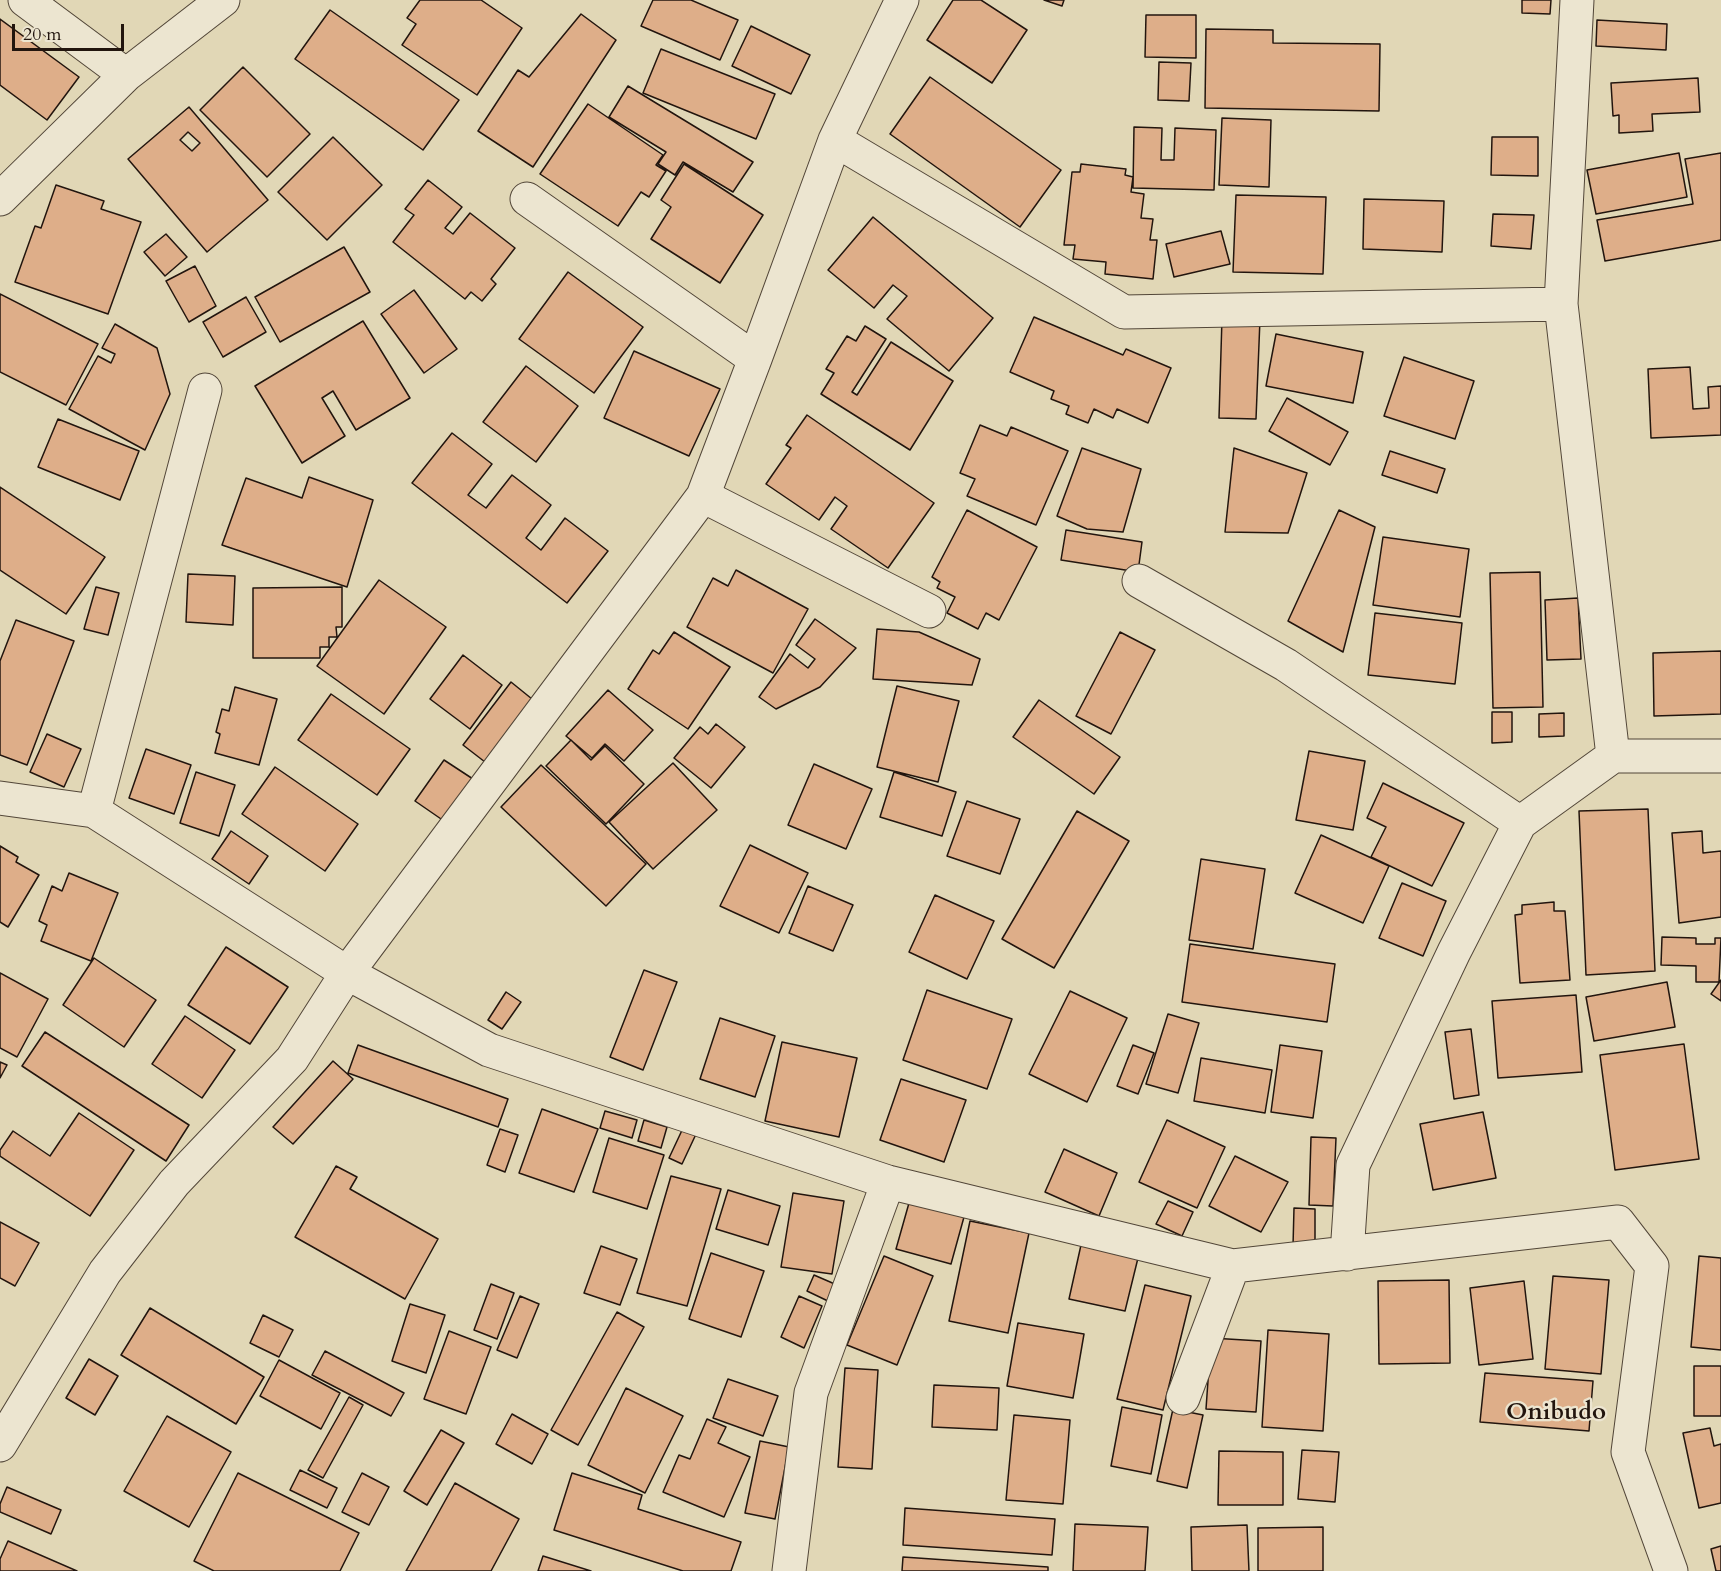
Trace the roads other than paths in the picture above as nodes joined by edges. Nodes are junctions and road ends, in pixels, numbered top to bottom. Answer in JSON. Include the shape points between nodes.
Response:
{"nodes":[{"id":1,"x":25,"y":0,"type":"edge"},
{"id":2,"x":223,"y":0,"type":"edge"},
{"id":3,"x":902,"y":0,"type":"edge"},
{"id":4,"x":1577,"y":0,"type":"edge"},
{"id":5,"x":126,"y":75,"type":"junction"},
{"id":6,"x":835,"y":140,"type":"junction"},
{"id":7,"x":0,"y":199,"type":"edge"},
{"id":8,"x":527,"y":199,"type":"dead end"},
{"id":9,"x":1561,"y":304,"type":"junction"},
{"id":10,"x":755,"y":359,"type":"junction"},
{"id":11,"x":205,"y":390,"type":"dead end"},
{"id":12,"x":703,"y":496,"type":"junction"},
{"id":13,"x":1139,"y":581,"type":"dead end"},
{"id":14,"x":928,"y":611,"type":"dead end"},
{"id":15,"x":1613,"y":756,"type":"junction"},
{"id":16,"x":1721,"y":756,"type":"edge"},
{"id":17,"x":0,"y":798,"type":"edge"},
{"id":18,"x":94,"y":811,"type":"junction"},
{"id":19,"x":1520,"y":823,"type":"junction"},
{"id":20,"x":347,"y":973,"type":"junction"},
{"id":21,"x":888,"y":1182,"type":"junction"},
{"id":22,"x":1347,"y":1254,"type":"junction"},
{"id":23,"x":1233,"y":1266,"type":"junction"},
{"id":24,"x":1183,"y":1398,"type":"dead end"},
{"id":25,"x":0,"y":1444,"type":"edge"},
{"id":26,"x":789,"y":1571,"type":"edge"},
{"id":27,"x":1671,"y":1571,"type":"edge"}],
"edges":[{"from":1,"to":5,"type":"street"},
{"from":2,"to":5,"type":"street"},
{"from":3,"to":6,"type":"street"},
{"from":4,"to":9,"type":"street"},
{"from":5,"to":7,"type":"street"},
{"from":6,"to":9,"type":"street","via":[[1124,312]]},
{"from":6,"to":10,"type":"street"},
{"from":8,"to":10,"type":"street"},
{"from":9,"to":15,"type":"street"},
{"from":10,"to":12,"type":"street"},
{"from":11,"to":18,"type":"street"},
{"from":12,"to":14,"type":"street"},
{"from":12,"to":20,"type":"street"},
{"from":13,"to":19,"type":"street","via":[[1286,665]]},
{"from":15,"to":16,"type":"street"},
{"from":15,"to":19,"type":"street"},
{"from":17,"to":18,"type":"street"},
{"from":18,"to":20,"type":"street"},
{"from":19,"to":22,"type":"street","via":[[1353,1165]]},
{"from":20,"to":21,"type":"street","via":[[489,1050]]},
{"from":20,"to":25,"type":"street","via":[[292,1059],[174,1183],[105,1272]]},
{"from":21,"to":23,"type":"street"},
{"from":21,"to":26,"type":"street","via":[[811,1393]]},
{"from":22,"to":23,"type":"street"},
{"from":22,"to":27,"type":"street","via":[[1618,1222],[1652,1266],[1628,1452]]},
{"from":23,"to":24,"type":"street"}]}
